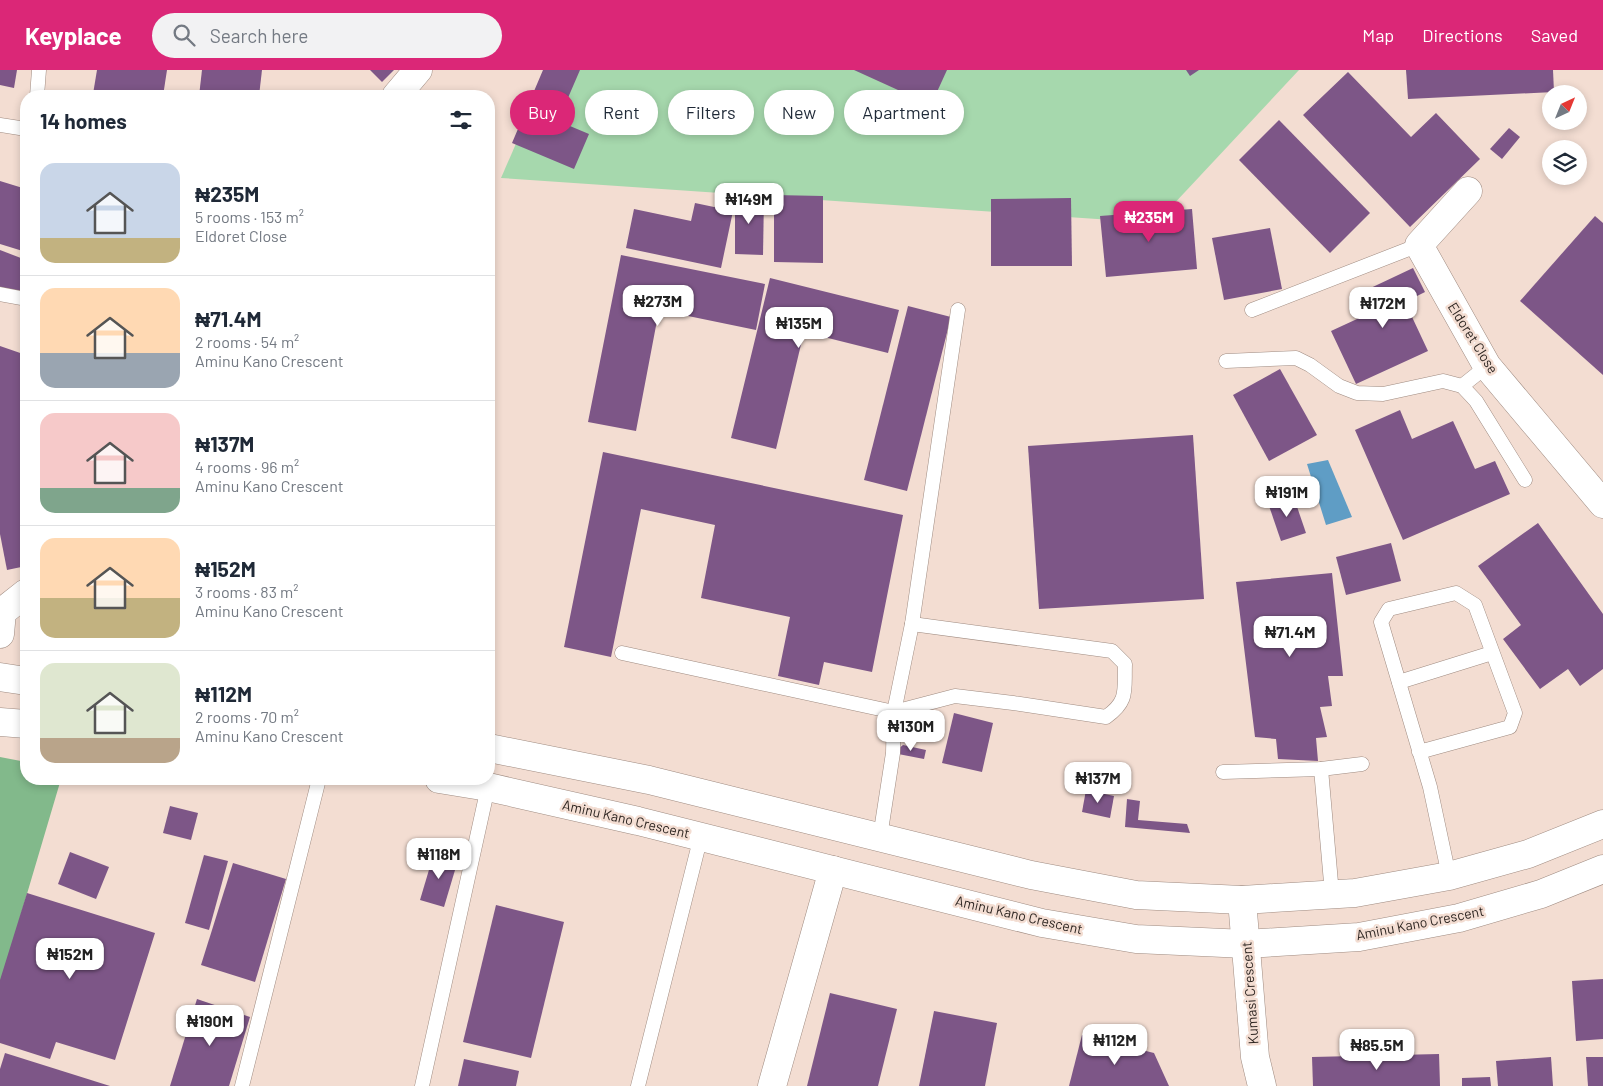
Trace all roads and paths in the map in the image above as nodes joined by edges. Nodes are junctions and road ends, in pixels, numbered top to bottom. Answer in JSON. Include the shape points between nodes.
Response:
{"nodes":[{"id":1,"x":39,"y":70,"type":"edge"},
{"id":2,"x":418,"y":70,"type":"edge"},
{"id":3,"x":37,"y":90,"type":"edge"},
{"id":4,"x":401,"y":90,"type":"edge"},
{"id":5,"x":0,"y":125,"type":"edge"},
{"id":6,"x":20,"y":128,"type":"edge"},
{"id":7,"x":1468,"y":192,"type":"dead end"},
{"id":8,"x":1419,"y":245,"type":"junction"},
{"id":9,"x":0,"y":294,"type":"edge"},
{"id":10,"x":20,"y":297,"type":"edge"},
{"id":11,"x":958,"y":310,"type":"dead end"},
{"id":12,"x":1252,"y":310,"type":"dead end"},
{"id":13,"x":1226,"y":361,"type":"dead end"},
{"id":14,"x":1488,"y":366,"type":"junction"},
{"id":15,"x":1462,"y":386,"type":"junction"},
{"id":16,"x":1524,"y":480,"type":"dead end"},
{"id":17,"x":1603,"y":504,"type":"edge"},
{"id":18,"x":20,"y":598,"type":"edge"},
{"id":19,"x":912,"y":624,"type":"junction"},
{"id":20,"x":0,"y":634,"type":"edge"},
{"id":21,"x":622,"y":653,"type":"dead end"},
{"id":22,"x":1492,"y":653,"type":"junction"},
{"id":23,"x":0,"y":677,"type":"edge"},
{"id":24,"x":20,"y":680,"type":"edge"},
{"id":25,"x":1399,"y":682,"type":"junction"},
{"id":26,"x":894,"y":712,"type":"junction"},
{"id":27,"x":0,"y":722,"type":"edge"},
{"id":28,"x":20,"y":724,"type":"edge"},
{"id":29,"x":495,"y":749,"type":"edge"},
{"id":30,"x":1419,"y":752,"type":"junction"},
{"id":31,"x":1362,"y":764,"type":"dead end"},
{"id":32,"x":1321,"y":769,"type":"junction"},
{"id":33,"x":1223,"y":772,"type":"dead end"},
{"id":34,"x":317,"y":785,"type":"edge"},
{"id":35,"x":476,"y":785,"type":"edge"},
{"id":36,"x":488,"y":787,"type":"junction"},
{"id":37,"x":1603,"y":824,"type":"edge"},
{"id":38,"x":701,"y":836,"type":"junction"},
{"id":39,"x":880,"y":837,"type":"junction"},
{"id":40,"x":1603,"y":869,"type":"edge"},
{"id":41,"x":833,"y":870,"type":"junction"},
{"id":42,"x":1449,"y":876,"type":"junction"},
{"id":43,"x":1332,"y":894,"type":"junction"},
{"id":44,"x":1242,"y":900,"type":"junction"},
{"id":45,"x":1246,"y":944,"type":"junction"},
{"id":46,"x":242,"y":1086,"type":"edge"},
{"id":47,"x":422,"y":1086,"type":"edge"},
{"id":48,"x":638,"y":1086,"type":"edge"},
{"id":49,"x":772,"y":1086,"type":"edge"},
{"id":50,"x":1262,"y":1086,"type":"edge"}],
"edges":[{"from":1,"to":3,"type":"lane"},
{"from":2,"to":4,"type":"street"},
{"from":5,"to":6,"type":"lane"},
{"from":7,"to":8,"type":"street"},
{"from":8,"to":12,"type":"lane"},
{"from":8,"to":14,"type":"street","name":"Eldoret Close"},
{"from":9,"to":10,"type":"lane"},
{"from":11,"to":19,"type":"lane"},
{"from":13,"to":15,"type":"lane","via":[[1296,358],[1310,364],[1339,386],[1357,393],[1383,394],[1443,381]]},
{"from":14,"to":15,"type":"lane"},
{"from":14,"to":17,"type":"street","name":"Eldoret Close"},
{"from":15,"to":16,"type":"lane","via":[[1476,402]]},
{"from":18,"to":20,"type":"street","via":[[2,612]]},
{"from":19,"to":26,"type":"lane"},
{"from":19,"to":26,"type":"lane","via":[[1112,651],[1125,664],[1124,698],[1118,709],[1106,717],[956,696]]},
{"from":21,"to":26,"type":"lane"},
{"from":22,"to":25,"type":"lane"},
{"from":22,"to":25,"type":"lane","via":[[1475,606],[1456,593],[1389,609],[1381,622]]},
{"from":22,"to":30,"type":"lane","via":[[1515,713],[1510,727]]},
{"from":23,"to":24,"type":"street"},
{"from":25,"to":30,"type":"lane"},
{"from":26,"to":39,"type":"lane","via":[[893,753]]},
{"from":27,"to":28,"type":"street"},
{"from":29,"to":39,"type":"street","via":[[649,780]]},
{"from":30,"to":42,"type":"lane"},
{"from":31,"to":32,"type":"lane"},
{"from":32,"to":33,"type":"lane"},
{"from":32,"to":43,"type":"lane"},
{"from":34,"to":46,"type":"lane"},
{"from":35,"to":36,"type":"street","name":"Aminu Kano Crescent"},
{"from":36,"to":38,"type":"street","name":"Aminu Kano Crescent"},
{"from":36,"to":47,"type":"lane"},
{"from":37,"to":42,"type":"street","via":[[1528,854]]},
{"from":38,"to":41,"type":"street","name":"Aminu Kano Crescent"},
{"from":38,"to":48,"type":"lane"},
{"from":39,"to":44,"type":"street","via":[[1031,875],[1136,895]]},
{"from":40,"to":45,"type":"street","name":"Aminu Kano Crescent","via":[[1540,894],[1459,918],[1359,937]]},
{"from":41,"to":45,"type":"street","name":"Aminu Kano Crescent","via":[[1042,923],[1136,939]]},
{"from":41,"to":49,"type":"street"},
{"from":42,"to":43,"type":"street","via":[[1355,893]]},
{"from":43,"to":44,"type":"street"},
{"from":44,"to":45,"type":"street","name":"Kumasi Crescent"},
{"from":45,"to":50,"type":"street","name":"Kumasi Crescent","via":[[1255,1057]]}]}
